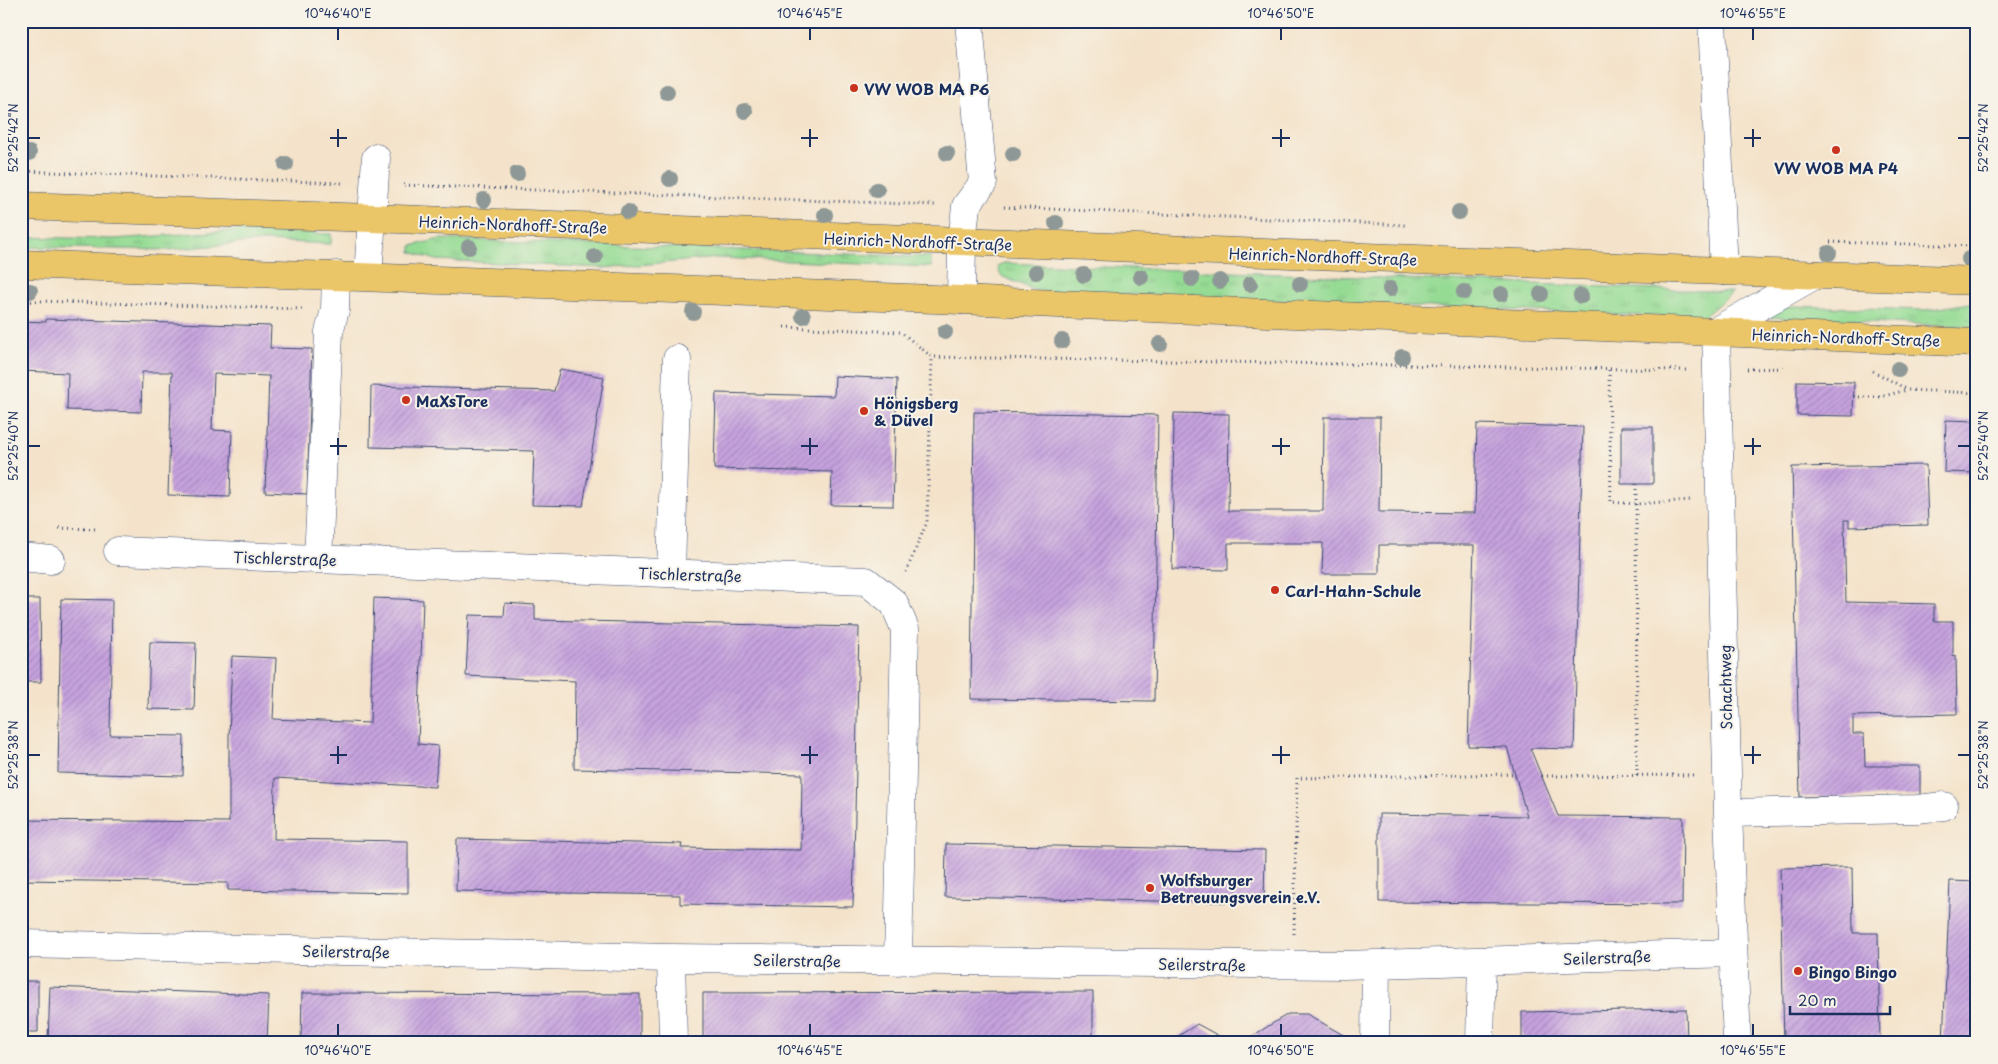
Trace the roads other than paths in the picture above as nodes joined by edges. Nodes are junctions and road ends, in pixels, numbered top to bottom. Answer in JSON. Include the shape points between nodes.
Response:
{"nodes":[{"id":1,"x":969,"y":21,"type":"edge"},
{"id":2,"x":1712,"y":21,"type":"edge"},
{"id":3,"x":376,"y":158,"type":"dead end"},
{"id":4,"x":21,"y":206,"type":"edge"},
{"id":5,"x":372,"y":218,"type":"junction"},
{"id":6,"x":962,"y":242,"type":"junction"},
{"id":7,"x":21,"y":264,"type":"edge"},
{"id":8,"x":1724,"y":271,"type":"junction"},
{"id":9,"x":336,"y":275,"type":"junction"},
{"id":10,"x":1814,"y":275,"type":"junction"},
{"id":11,"x":368,"y":276,"type":"junction"},
{"id":12,"x":1977,"y":281,"type":"edge"},
{"id":13,"x":961,"y":300,"type":"junction"},
{"id":14,"x":1716,"y":331,"type":"junction"},
{"id":15,"x":1977,"y":343,"type":"edge"},
{"id":16,"x":677,"y":358,"type":"dead end"},
{"id":17,"x":118,"y":551,"type":"dead end"},
{"id":18,"x":21,"y":557,"type":"edge"},
{"id":19,"x":318,"y":559,"type":"junction"},
{"id":20,"x":51,"y":560,"type":"dead end"},
{"id":21,"x":671,"y":573,"type":"junction"},
{"id":22,"x":1944,"y":806,"type":"dead end"},
{"id":23,"x":1728,"y":813,"type":"junction"},
{"id":24,"x":21,"y":944,"type":"edge"},
{"id":25,"x":1733,"y":953,"type":"junction"},
{"id":26,"x":671,"y":958,"type":"junction"},
{"id":27,"x":898,"y":961,"type":"junction"},
{"id":28,"x":1482,"y":961,"type":"junction"},
{"id":29,"x":1376,"y":964,"type":"junction"},
{"id":30,"x":673,"y":1043,"type":"edge"},
{"id":31,"x":1375,"y":1043,"type":"edge"},
{"id":32,"x":1480,"y":1043,"type":"edge"},
{"id":33,"x":1737,"y":1043,"type":"edge"}],
"edges":[{"from":1,"to":6,"type":"street","via":[[983,182],[966,206]]},
{"from":2,"to":8,"type":"street"},
{"from":3,"to":5,"type":"street"},
{"from":4,"to":5,"type":"main road","name":"Heinrich-Nordhoff-Straße"},
{"from":5,"to":6,"type":"main road","name":"Heinrich-Nordhoff-Straße"},
{"from":5,"to":11,"type":"street"},
{"from":6,"to":8,"type":"main road","name":"Heinrich-Nordhoff-Straße"},
{"from":6,"to":13,"type":"street"},
{"from":7,"to":9,"type":"main road","name":"Heinrich-Nordhoff-Straße"},
{"from":8,"to":10,"type":"main road","name":"Heinrich-Nordhoff-Straße"},
{"from":9,"to":11,"type":"main road","name":"Heinrich-Nordhoff-Straße"},
{"from":9,"to":19,"type":"street","via":[[335,310],[329,332]]},
{"from":10,"to":12,"type":"main road","name":"Heinrich-Nordhoff-Straße"},
{"from":10,"to":14,"type":"street","name":"Heinrich-Nordhoff-Straße"},
{"from":11,"to":13,"type":"main road","name":"Heinrich-Nordhoff-Straße"},
{"from":13,"to":14,"type":"main road","name":"Heinrich-Nordhoff-Straße"},
{"from":14,"to":15,"type":"main road","name":"Heinrich-Nordhoff-Straße"},
{"from":14,"to":23,"type":"street","name":"Schachtweg"},
{"from":16,"to":21,"type":"street"},
{"from":17,"to":19,"type":"street","name":"Tischlerstraße"},
{"from":18,"to":20,"type":"street"},
{"from":19,"to":21,"type":"street","name":"Tischlerstraße"},
{"from":21,"to":27,"type":"street","name":"Tischlerstraße","via":[[866,581],[894,603],[905,630]]},
{"from":22,"to":23,"type":"street"},
{"from":23,"to":25,"type":"street","name":"Schachtweg"},
{"from":24,"to":26,"type":"street","name":"Seilerstraße"},
{"from":25,"to":28,"type":"street","name":"Seilerstraße"},
{"from":25,"to":33,"type":"street","name":"Schachtweg"},
{"from":26,"to":27,"type":"street","name":"Seilerstraße"},
{"from":26,"to":30,"type":"street"},
{"from":27,"to":29,"type":"street","name":"Seilerstraße"},
{"from":28,"to":29,"type":"street","name":"Seilerstraße"},
{"from":28,"to":32,"type":"street"},
{"from":29,"to":31,"type":"street"}]}
